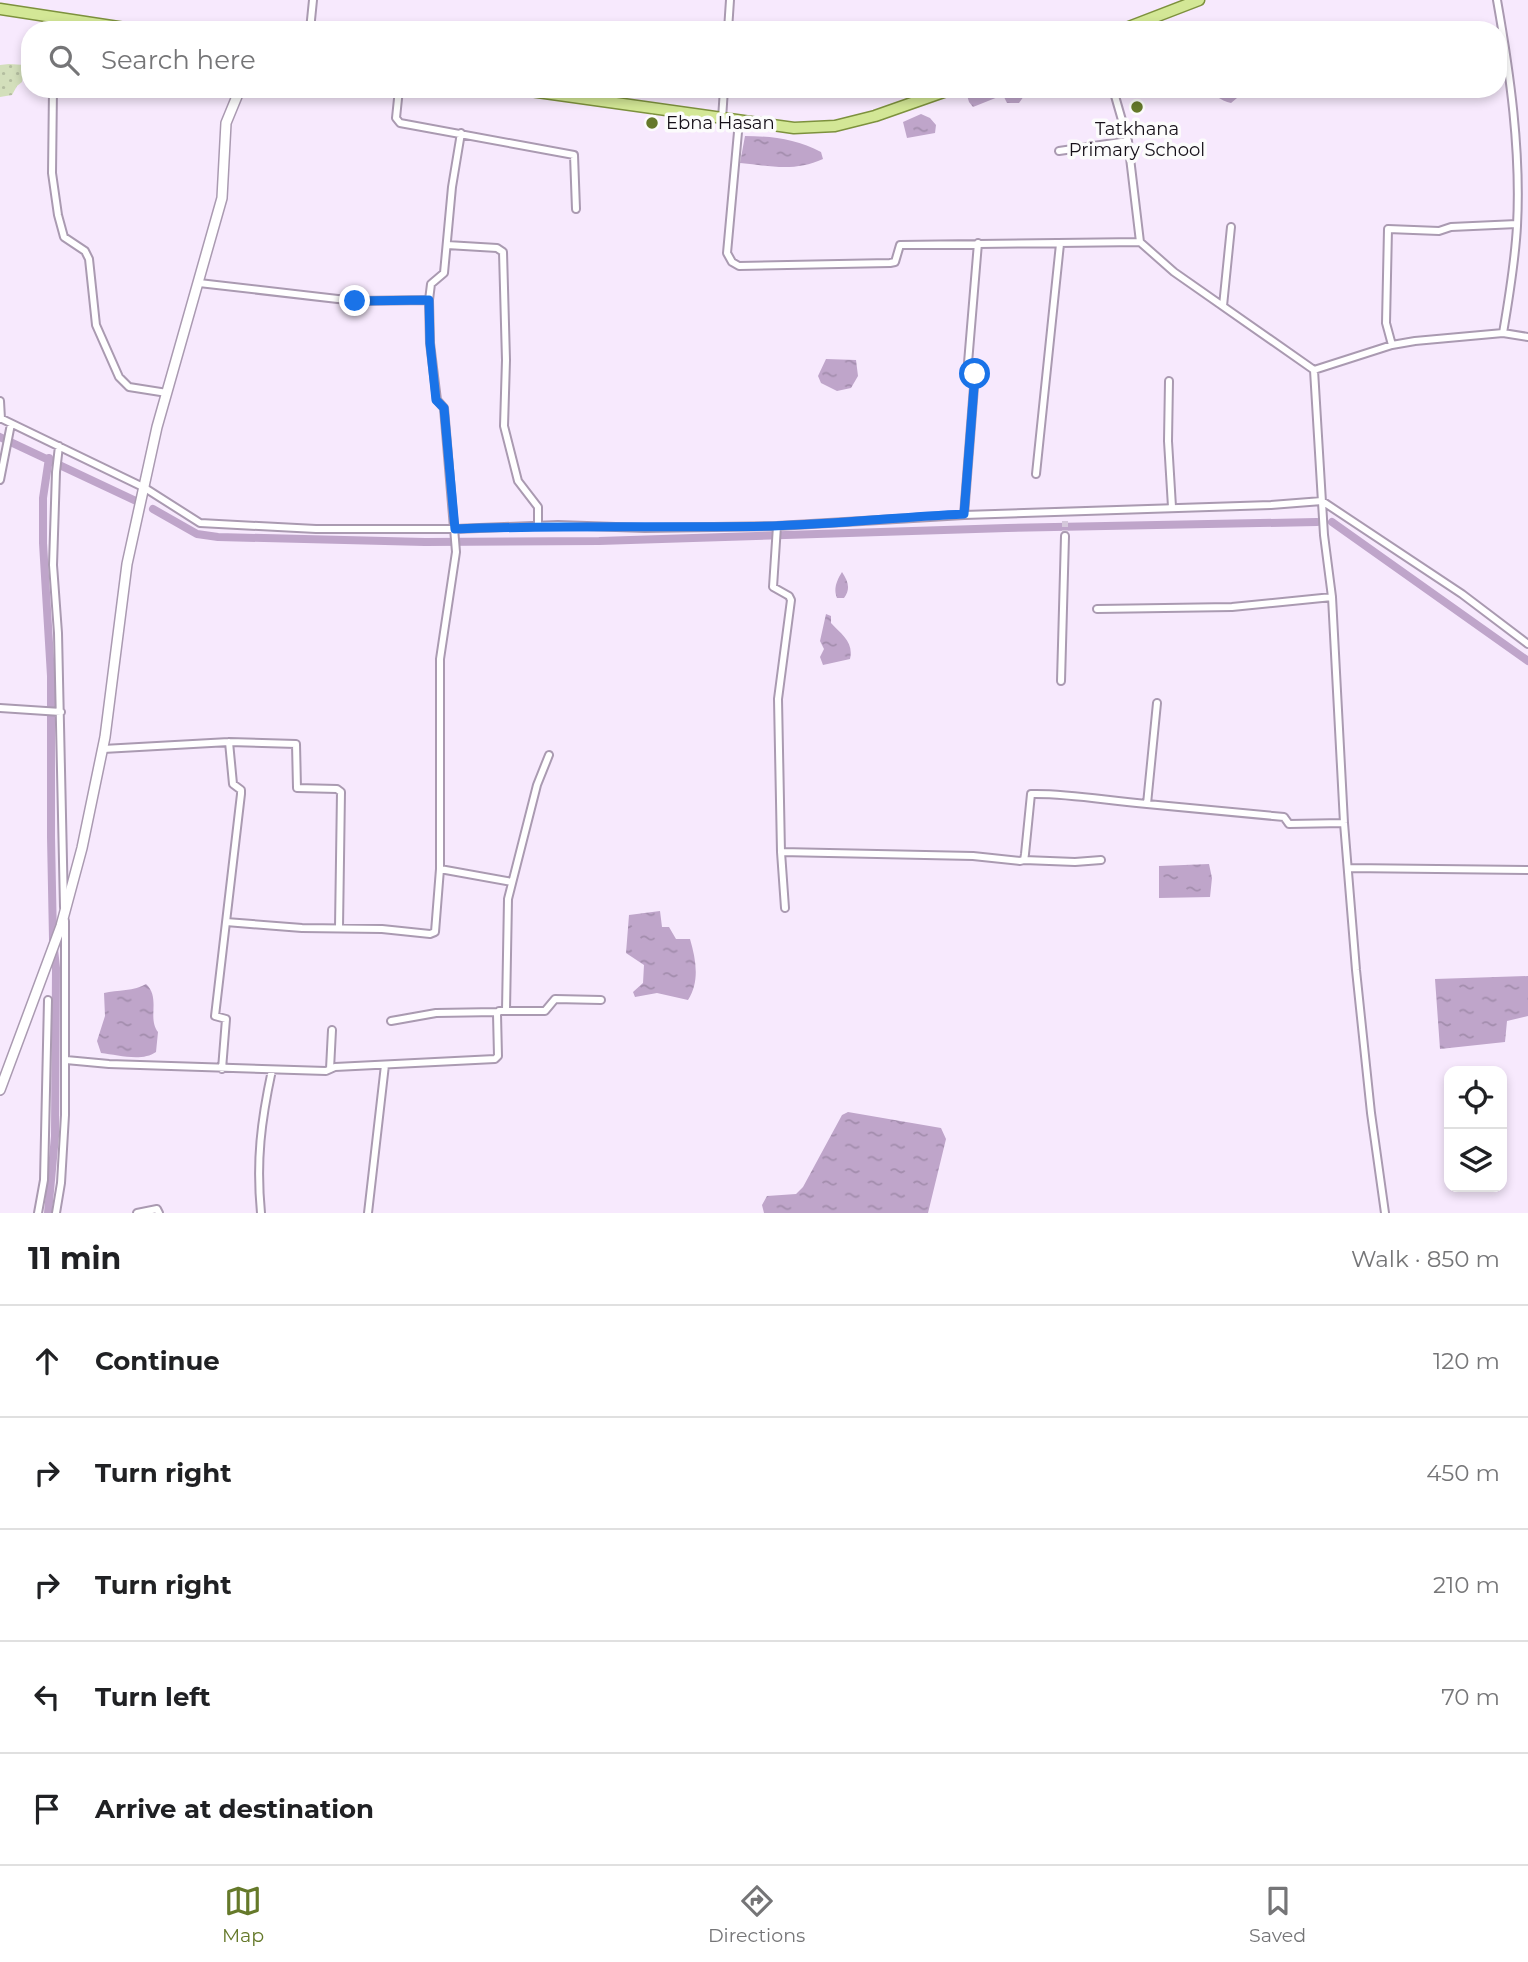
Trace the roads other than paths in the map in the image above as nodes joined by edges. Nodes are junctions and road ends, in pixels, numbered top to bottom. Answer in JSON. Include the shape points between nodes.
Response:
{"nodes":[{"id":1,"x":313,"y":0,"type":"edge"},
{"id":2,"x":730,"y":0,"type":"edge"},
{"id":3,"x":1199,"y":0,"type":"edge"},
{"id":4,"x":1497,"y":0,"type":"edge"},
{"id":5,"x":0,"y":9,"type":"edge"},
{"id":6,"x":43,"y":21,"type":"edge"},
{"id":7,"x":311,"y":21,"type":"edge"},
{"id":8,"x":729,"y":21,"type":"edge"},
{"id":9,"x":1144,"y":21,"type":"edge"},
{"id":10,"x":1501,"y":21,"type":"edge"},
{"id":11,"x":1507,"y":62,"type":"edge"},
{"id":12,"x":53,"y":98,"type":"edge"},
{"id":13,"x":236,"y":98,"type":"edge"},
{"id":14,"x":398,"y":98,"type":"edge"},
{"id":15,"x":576,"y":98,"type":"edge"},
{"id":16,"x":723,"y":98,"type":"edge"},
{"id":17,"x":924,"y":98,"type":"edge"},
{"id":18,"x":1116,"y":98,"type":"edge"},
{"id":19,"x":722,"y":120,"type":"junction"},
{"id":20,"x":739,"y":121,"type":"junction"},
{"id":21,"x":461,"y":133,"type":"junction"},
{"id":22,"x":1128,"y":141,"type":"junction"},
{"id":23,"x":1059,"y":151,"type":"dead end"},
{"id":24,"x":576,"y":209,"type":"dead end"},
{"id":25,"x":1517,"y":224,"type":"junction"},
{"id":26,"x":1231,"y":226,"type":"dead end"},
{"id":27,"x":1140,"y":242,"type":"junction"},
{"id":28,"x":978,"y":243,"type":"junction"},
{"id":29,"x":1060,"y":244,"type":"junction"},
{"id":30,"x":447,"y":245,"type":"junction"},
{"id":31,"x":199,"y":283,"type":"junction"},
{"id":32,"x":429,"y":300,"type":"junction"},
{"id":33,"x":1223,"y":306,"type":"junction"},
{"id":34,"x":1503,"y":333,"type":"junction"},
{"id":35,"x":1528,"y":337,"type":"edge"},
{"id":36,"x":1392,"y":345,"type":"junction"},
{"id":37,"x":1314,"y":370,"type":"junction"},
{"id":38,"x":1169,"y":381,"type":"dead end"},
{"id":39,"x":166,"y":393,"type":"junction"},
{"id":40,"x":0,"y":401,"type":"edge"},
{"id":41,"x":1,"y":418,"type":"edge"},
{"id":42,"x":10,"y":427,"type":"junction"},
{"id":43,"x":59,"y":446,"type":"junction"},
{"id":44,"x":1036,"y":474,"type":"dead end"},
{"id":45,"x":0,"y":480,"type":"edge"},
{"id":46,"x":145,"y":488,"type":"junction"},
{"id":47,"x":1322,"y":501,"type":"junction"},
{"id":48,"x":1172,"y":507,"type":"junction"},
{"id":49,"x":1065,"y":512,"type":"junction"},
{"id":50,"x":964,"y":514,"type":"junction"},
{"id":51,"x":1065,"y":521,"type":"tunnel mouth"},
{"id":52,"x":538,"y":526,"type":"junction"},
{"id":53,"x":777,"y":529,"type":"junction"},
{"id":54,"x":455,"y":533,"type":"junction"},
{"id":55,"x":1065,"y":536,"type":"tunnel mouth"},
{"id":56,"x":1332,"y":597,"type":"junction"},
{"id":57,"x":1097,"y":609,"type":"dead end"},
{"id":58,"x":1528,"y":644,"type":"edge"},
{"id":59,"x":1062,"y":681,"type":"dead end"},
{"id":60,"x":1157,"y":703,"type":"dead end"},
{"id":61,"x":0,"y":708,"type":"edge"},
{"id":62,"x":58,"y":712,"type":"junction"},
{"id":63,"x":229,"y":742,"type":"junction"},
{"id":64,"x":103,"y":749,"type":"junction"},
{"id":65,"x":549,"y":755,"type":"dead end"},
{"id":66,"x":1147,"y":804,"type":"junction"},
{"id":67,"x":1344,"y":823,"type":"junction"},
{"id":68,"x":780,"y":852,"type":"junction"},
{"id":69,"x":1024,"y":860,"type":"junction"},
{"id":70,"x":1101,"y":860,"type":"dead end"},
{"id":71,"x":1348,"y":868,"type":"junction"},
{"id":72,"x":440,"y":869,"type":"junction"},
{"id":73,"x":1528,"y":870,"type":"edge"},
{"id":74,"x":512,"y":882,"type":"junction"},
{"id":75,"x":785,"y":908,"type":"dead end"},
{"id":76,"x":65,"y":915,"type":"junction"},
{"id":77,"x":226,"y":922,"type":"junction"},
{"id":78,"x":339,"y":927,"type":"junction"},
{"id":79,"x":48,"y":1000,"type":"dead end"},
{"id":80,"x":601,"y":1000,"type":"dead end"},
{"id":81,"x":506,"y":1010,"type":"junction"},
{"id":82,"x":497,"y":1012,"type":"junction"},
{"id":83,"x":391,"y":1021,"type":"dead end"},
{"id":84,"x":332,"y":1030,"type":"dead end"},
{"id":85,"x":66,"y":1060,"type":"junction"},
{"id":86,"x":385,"y":1065,"type":"junction"},
{"id":87,"x":222,"y":1069,"type":"junction"},
{"id":88,"x":330,"y":1069,"type":"junction"},
{"id":89,"x":272,"y":1070,"type":"junction"},
{"id":90,"x":0,"y":1090,"type":"edge"},
{"id":91,"x":38,"y":1213,"type":"edge"},
{"id":92,"x":56,"y":1213,"type":"edge"},
{"id":93,"x":137,"y":1213,"type":"edge"},
{"id":94,"x":159,"y":1213,"type":"edge"},
{"id":95,"x":261,"y":1213,"type":"edge"},
{"id":96,"x":368,"y":1213,"type":"edge"},
{"id":97,"x":1385,"y":1213,"type":"edge"}],
"edges":[{"from":1,"to":7,"type":"street"},
{"from":2,"to":8,"type":"street"},
{"from":3,"to":9,"type":"main road"},
{"from":4,"to":10,"type":"street"},
{"from":5,"to":6,"type":"main road"},
{"from":11,"to":25,"type":"street"},
{"from":12,"to":39,"type":"street","via":[[52,173],[58,215],[64,237],[89,259],[96,325],[119,377],[129,387]]},
{"from":13,"to":31,"type":"street","via":[[226,123],[222,198]]},
{"from":14,"to":21,"type":"street","via":[[397,121]]},
{"from":15,"to":19,"type":"main road"},
{"from":16,"to":19,"type":"street"},
{"from":17,"to":20,"type":"main road","via":[[835,126],[794,128]]},
{"from":18,"to":22,"type":"street"},
{"from":19,"to":20,"type":"main road"},
{"from":20,"to":28,"type":"street","via":[[727,253],[739,266],[890,263],[895,262],[900,245]]},
{"from":21,"to":24,"type":"street","via":[[573,155]]},
{"from":21,"to":30,"type":"street"},
{"from":22,"to":23,"type":"street"},
{"from":22,"to":27,"type":"street"},
{"from":25,"to":34,"type":"street"},
{"from":25,"to":36,"type":"street","via":[[1439,231],[1388,229],[1386,323]]},
{"from":26,"to":33,"type":"street"},
{"from":27,"to":29,"type":"street"},
{"from":27,"to":33,"type":"street"},
{"from":28,"to":29,"type":"street"},
{"from":28,"to":50,"type":"street","via":[[968,363],[975,374]]},
{"from":29,"to":44,"type":"street"},
{"from":30,"to":32,"type":"street","via":[[444,273],[431,284]]},
{"from":30,"to":52,"type":"street","via":[[503,252],[504,426],[518,481],[538,507]]},
{"from":31,"to":32,"type":"street","via":[[355,301]]},
{"from":31,"to":39,"type":"street"},
{"from":32,"to":54,"type":"street","via":[[436,400],[444,408]]},
{"from":33,"to":37,"type":"street"},
{"from":34,"to":35,"type":"street"},
{"from":34,"to":36,"type":"street"},
{"from":36,"to":37,"type":"street"},
{"from":37,"to":47,"type":"street"},
{"from":38,"to":48,"type":"street"},
{"from":39,"to":46,"type":"street"},
{"from":40,"to":41,"type":"street"},
{"from":41,"to":42,"type":"street"},
{"from":42,"to":43,"type":"street"},
{"from":42,"to":45,"type":"street"},
{"from":43,"to":46,"type":"street"},
{"from":43,"to":62,"type":"street","via":[[53,565]]},
{"from":46,"to":54,"type":"street","via":[[200,523]]},
{"from":46,"to":64,"type":"street","via":[[127,564]]},
{"from":47,"to":48,"type":"street"},
{"from":47,"to":56,"type":"street"},
{"from":47,"to":58,"type":"street"},
{"from":48,"to":49,"type":"street"},
{"from":49,"to":50,"type":"street"},
{"from":49,"to":51,"type":"street"},
{"from":50,"to":53,"type":"street"},
{"from":52,"to":53,"type":"street"},
{"from":52,"to":54,"type":"street"},
{"from":53,"to":68,"type":"street","via":[[773,587],[791,600],[778,699]]},
{"from":54,"to":72,"type":"street","via":[[440,659]]},
{"from":55,"to":59,"type":"street"},
{"from":56,"to":57,"type":"street","via":[[1232,607]]},
{"from":56,"to":67,"type":"street"},
{"from":60,"to":66,"type":"street"},
{"from":61,"to":62,"type":"street"},
{"from":62,"to":76,"type":"street"},
{"from":63,"to":64,"type":"street"},
{"from":63,"to":77,"type":"street","via":[[232,780],[241,794]]},
{"from":63,"to":78,"type":"street","via":[[294,743],[297,788],[340,790]]},
{"from":64,"to":76,"type":"street"},
{"from":65,"to":74,"type":"street"},
{"from":66,"to":67,"type":"street","via":[[1284,817],[1289,824]]},
{"from":66,"to":69,"type":"street","via":[[1031,794]]},
{"from":67,"to":71,"type":"street"},
{"from":68,"to":69,"type":"street"},
{"from":68,"to":75,"type":"street"},
{"from":69,"to":70,"type":"street"},
{"from":71,"to":73,"type":"street"},
{"from":71,"to":97,"type":"street"},
{"from":72,"to":74,"type":"street"},
{"from":72,"to":78,"type":"street","via":[[433,934]]},
{"from":74,"to":81,"type":"street"},
{"from":76,"to":85,"type":"street"},
{"from":76,"to":90,"type":"street"},
{"from":77,"to":78,"type":"street"},
{"from":77,"to":87,"type":"street","via":[[215,1016],[226,1019]]},
{"from":79,"to":91,"type":"street","via":[[44,1180]]},
{"from":80,"to":81,"type":"street","via":[[555,999],[545,1011]]},
{"from":81,"to":82,"type":"street"},
{"from":82,"to":83,"type":"street","via":[[436,1013]]},
{"from":82,"to":86,"type":"street","via":[[495,1059]]},
{"from":84,"to":88,"type":"street"},
{"from":85,"to":87,"type":"street"},
{"from":85,"to":92,"type":"street"},
{"from":86,"to":88,"type":"street"},
{"from":86,"to":96,"type":"street"},
{"from":87,"to":89,"type":"street"},
{"from":88,"to":89,"type":"street"},
{"from":89,"to":95,"type":"street","via":[[261,1123]]},
{"from":93,"to":94,"type":"street","via":[[158,1209]]}]}
